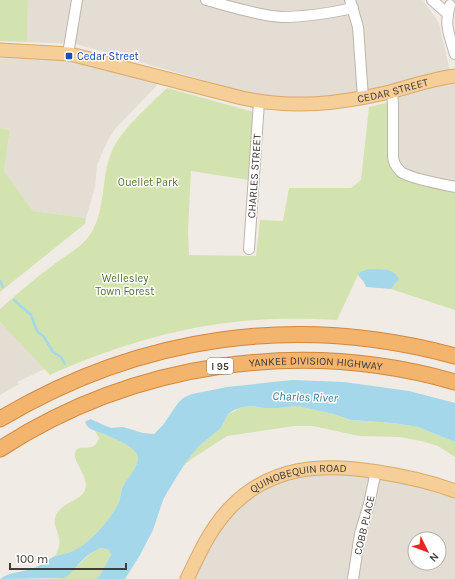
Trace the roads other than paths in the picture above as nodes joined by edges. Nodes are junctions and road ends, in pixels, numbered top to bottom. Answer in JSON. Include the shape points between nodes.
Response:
{"nodes":[{"id":1,"x":77,"y":0,"type":"edge"},
{"id":2,"x":206,"y":0,"type":"edge"},
{"id":3,"x":432,"y":0,"type":"edge"},
{"id":4,"x":352,"y":4,"type":"edge"},
{"id":5,"x":0,"y":50,"type":"edge"},
{"id":6,"x":68,"y":54,"type":"junction"},
{"id":7,"x":455,"y":54,"type":"edge"},
{"id":8,"x":455,"y":76,"type":"edge"},
{"id":9,"x":392,"y":91,"type":"junction"},
{"id":10,"x":363,"y":98,"type":"junction"},
{"id":11,"x":259,"y":102,"type":"junction"},
{"id":12,"x":455,"y":187,"type":"edge"},
{"id":13,"x":249,"y":249,"type":"dead end"},
{"id":14,"x":455,"y":356,"type":"edge"},
{"id":15,"x":455,"y":382,"type":"edge"},
{"id":16,"x":0,"y":419,"type":"edge"},
{"id":17,"x":0,"y":449,"type":"edge"},
{"id":18,"x":376,"y":471,"type":"junction"},
{"id":19,"x":455,"y":492,"type":"edge"},
{"id":20,"x":187,"y":579,"type":"edge"},
{"id":21,"x":353,"y":579,"type":"edge"}],
"edges":[{"from":1,"to":6,"type":"street"},
{"from":2,"to":4,"type":"street","via":[[281,17],[327,14]]},
{"from":3,"to":7,"type":"street","via":[[449,9],[447,29]]},
{"from":4,"to":10,"type":"street","via":[[358,27]]},
{"from":5,"to":6,"type":"main road","name":"CEDAR STREET"},
{"from":6,"to":11,"type":"main road","name":"CEDAR STREET"},
{"from":8,"to":9,"type":"main road","name":"CEDAR STREET"},
{"from":9,"to":10,"type":"main road","name":"CEDAR STREET"},
{"from":9,"to":12,"type":"street","via":[[393,156],[397,168],[408,175]]},
{"from":10,"to":11,"type":"main road","name":"CEDAR STREET","via":[[318,105]]},
{"from":11,"to":13,"type":"street","name":"CHARLES STREET"},
{"from":14,"to":16,"type":"highway","number":"I 95","via":[[401,344],[344,336],[286,335],[215,340],[158,352],[97,371],[50,391]]},
{"from":15,"to":17,"type":"highway","name":"YANKEE DIVISION HIGHWAY","number":"I 95","via":[[393,367],[344,362],[281,360],[225,365],[170,376],[110,394],[58,416]]},
{"from":18,"to":19,"type":"main road","name":"QUINOBEQUIN ROAD"},
{"from":18,"to":20,"type":"main road","name":"QUINOBEQUIN ROAD","via":[[313,468],[287,473],[260,485],[237,501],[219,520]]},
{"from":18,"to":21,"type":"street","name":"COBB PLACE","via":[[360,534]]}]}
